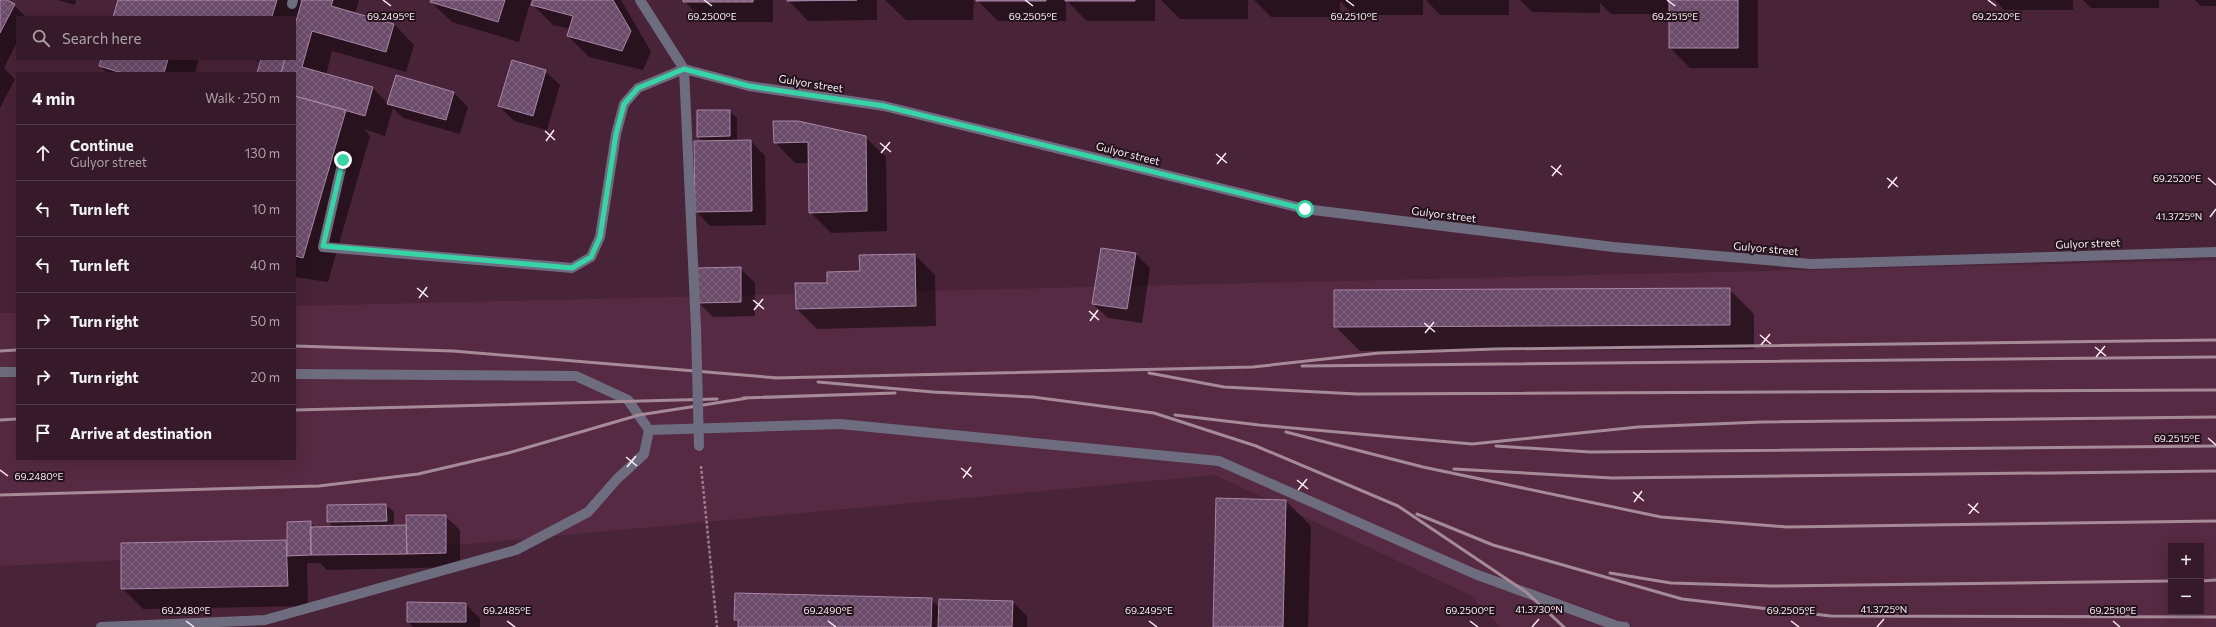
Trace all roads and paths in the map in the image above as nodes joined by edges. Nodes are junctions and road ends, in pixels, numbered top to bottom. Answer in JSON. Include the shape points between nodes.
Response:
{"nodes":[{"id":1,"x":640,"y":0,"type":"edge"},
{"id":2,"x":684,"y":69,"type":"junction"},
{"id":3,"x":343,"y":160,"type":"dead end"},
{"id":4,"x":2216,"y":252,"type":"edge"},
{"id":5,"x":0,"y":372,"type":"edge"},
{"id":6,"x":16,"y":372,"type":"edge"},
{"id":7,"x":296,"y":374,"type":"edge"},
{"id":8,"x":649,"y":430,"type":"junction"},
{"id":9,"x":699,"y":446,"type":"joint"},
{"id":10,"x":101,"y":627,"type":"edge"},
{"id":11,"x":717,"y":627,"type":"edge"},
{"id":12,"x":1625,"y":627,"type":"edge"}],
"edges":[{"from":1,"to":2,"type":"street"},
{"from":2,"to":3,"type":"street","via":[[638,88],[624,104],[616,134],[600,237],[591,257],[572,268],[323,246]]},
{"from":2,"to":4,"type":"street","name":"Gulyor street","via":[[749,86],[884,106],[1305,209],[1613,247],[1812,264]]},
{"from":2,"to":9,"type":"street","bridge":true},
{"from":5,"to":6,"type":"street"},
{"from":7,"to":8,"type":"street","via":[[576,376],[628,400]]},
{"from":8,"to":10,"type":"street","via":[[644,454],[617,479],[588,512],[516,550],[265,620]]},
{"from":8,"to":12,"type":"street","via":[[840,424],[1219,461],[1475,574]]},
{"from":9,"to":11,"type":"path"}]}
